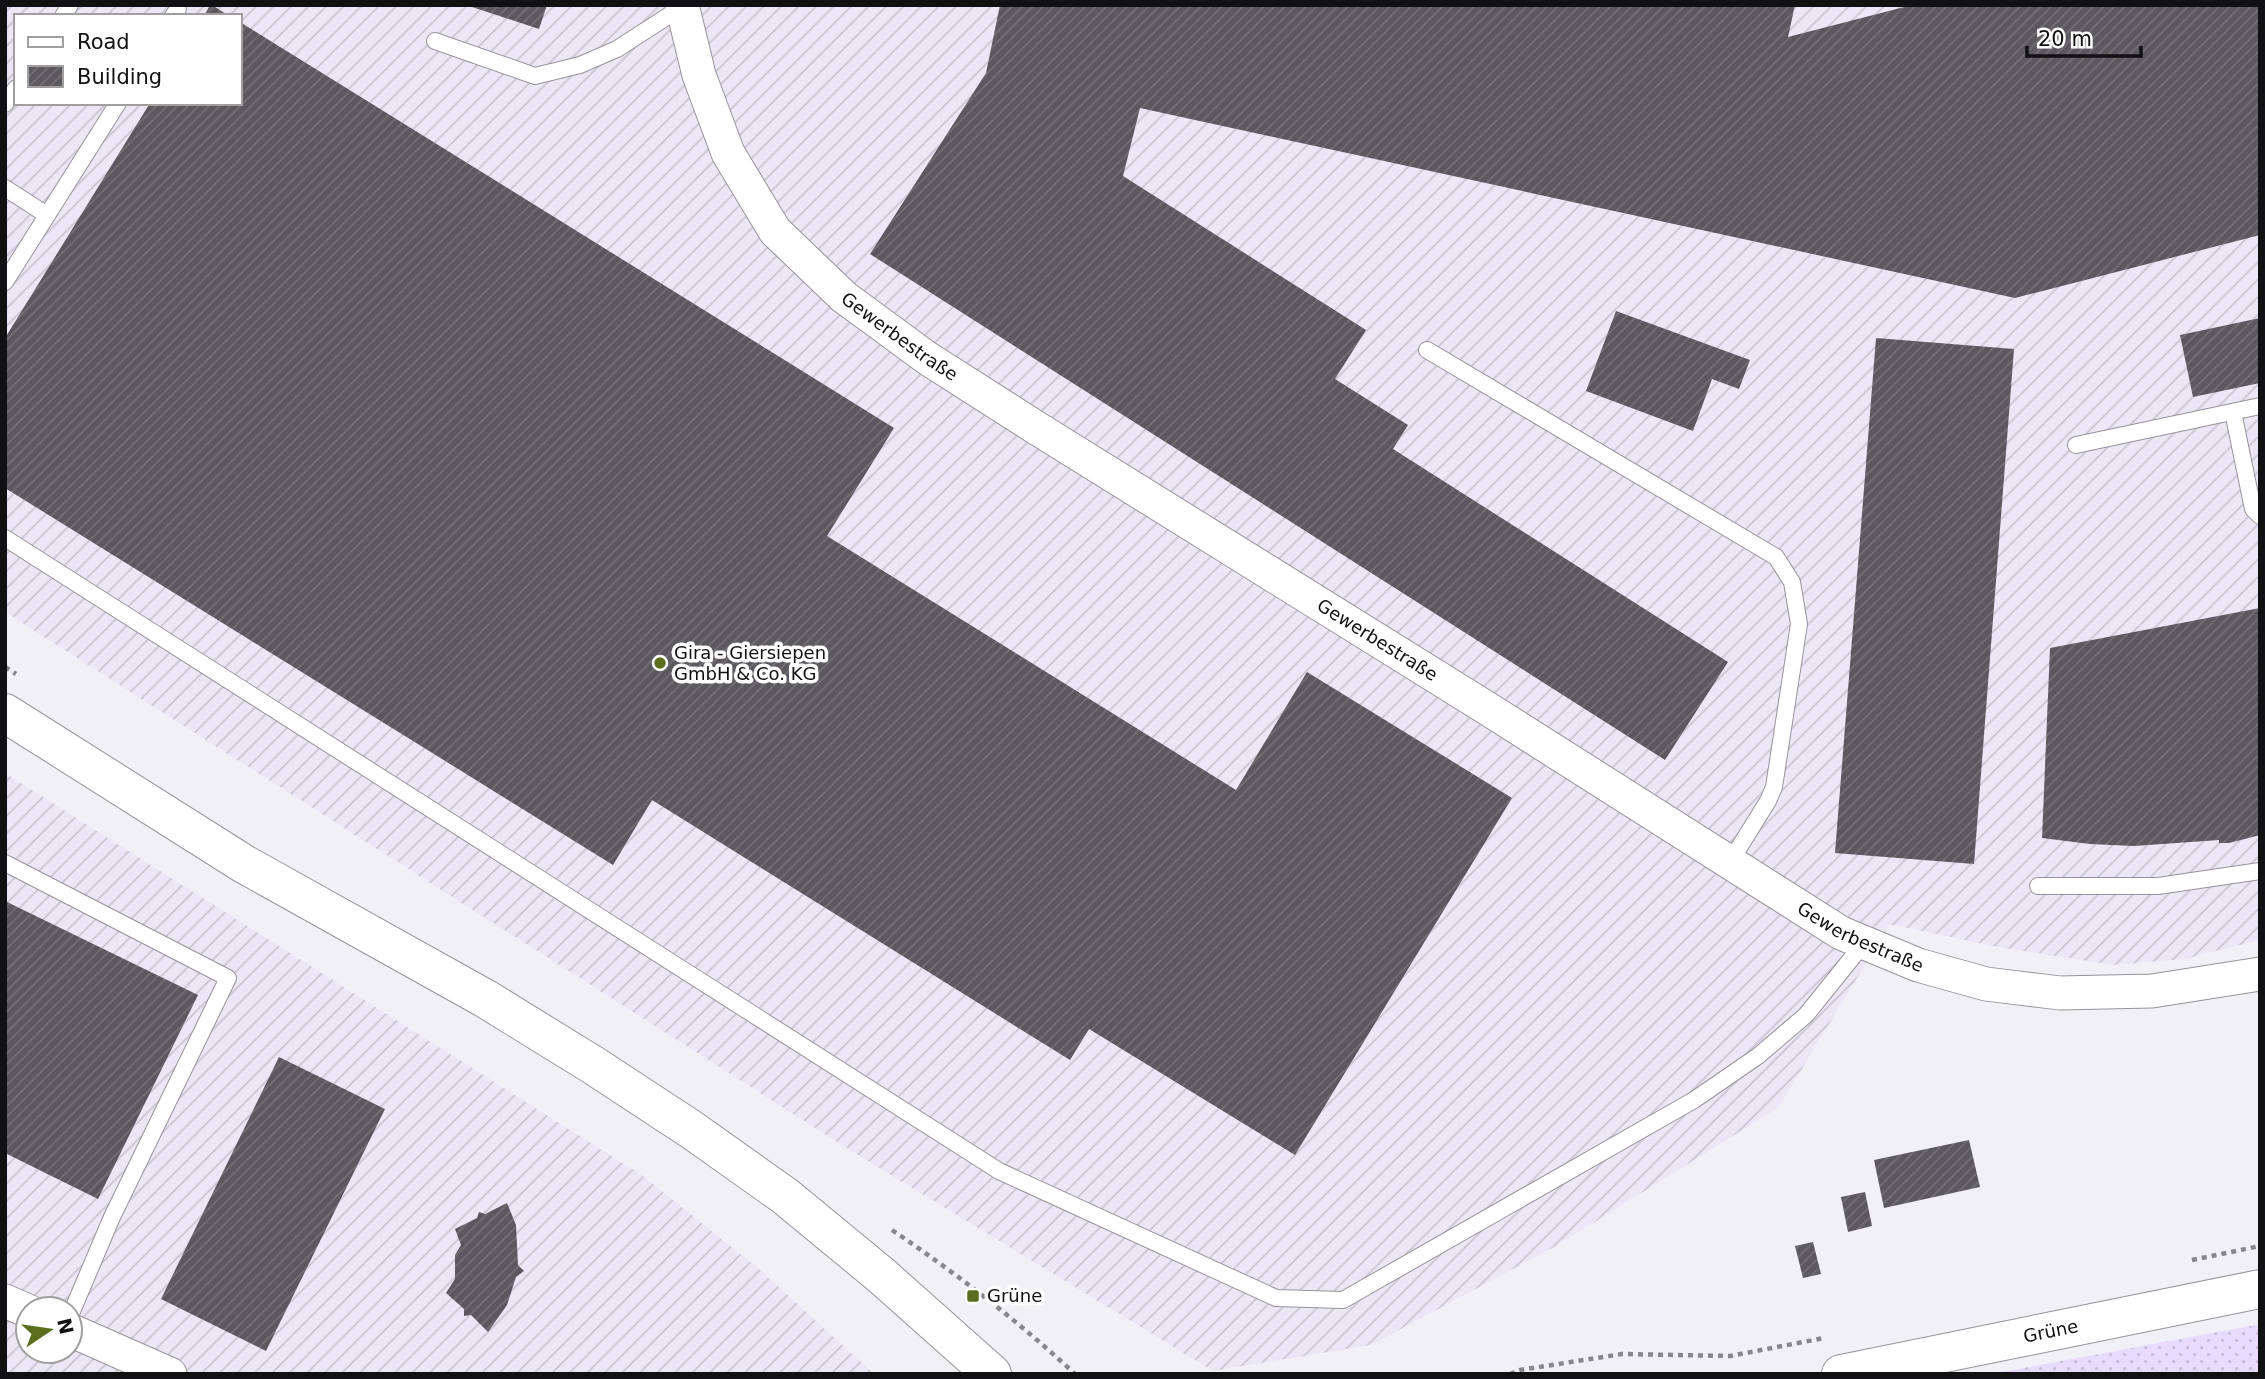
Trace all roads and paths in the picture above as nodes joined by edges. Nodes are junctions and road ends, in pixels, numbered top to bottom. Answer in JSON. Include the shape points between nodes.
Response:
{"nodes":[{"id":1,"x":682,"y":6,"type":"edge"},
{"id":2,"x":435,"y":41,"type":"dead end"},
{"id":3,"x":117,"y":105,"type":"edge"},
{"id":4,"x":5,"y":188,"type":"edge"},
{"id":5,"x":47,"y":215,"type":"junction"},
{"id":6,"x":5,"y":282,"type":"edge"},
{"id":7,"x":1427,"y":350,"type":"dead end"},
{"id":8,"x":2260,"y":406,"type":"edge"},
{"id":9,"x":2233,"y":412,"type":"junction"},
{"id":10,"x":2076,"y":445,"type":"dead end"},
{"id":11,"x":2260,"y":516,"type":"edge"},
{"id":12,"x":5,"y":538,"type":"edge"},
{"id":13,"x":5,"y":713,"type":"edge"},
{"id":14,"x":1730,"y":862,"type":"junction"},
{"id":15,"x":5,"y":863,"type":"edge"},
{"id":16,"x":2260,"y":871,"type":"edge"},
{"id":17,"x":2038,"y":886,"type":"dead end"},
{"id":18,"x":1864,"y":943,"type":"junction"},
{"id":19,"x":2260,"y":974,"type":"edge"},
{"id":20,"x":2260,"y":1245,"type":"edge"},
{"id":21,"x":2179,"y":1262,"type":"dead end"},
{"id":22,"x":2260,"y":1289,"type":"edge"},
{"id":23,"x":79,"y":1295,"type":"edge"},
{"id":24,"x":84,"y":1336,"type":"edge"},
{"id":25,"x":1831,"y":1336,"type":"dead end"},
{"id":26,"x":170,"y":1374,"type":"edge"},
{"id":27,"x":992,"y":1374,"type":"edge"},
{"id":28,"x":1510,"y":1374,"type":"edge"},
{"id":29,"x":1841,"y":1374,"type":"edge"}],
"edges":[{"from":1,"to":2,"type":"lane","via":[[617,49],[580,65],[535,76]]},
{"from":1,"to":14,"type":"street","name":"Gewerbestraße","via":[[699,75],[728,153],[775,232],[845,297],[1024,421]]},
{"from":3,"to":5,"type":"lane"},
{"from":4,"to":5,"type":"lane"},
{"from":5,"to":6,"type":"lane"},
{"from":7,"to":14,"type":"lane","via":[[1776,557],[1792,582],[1799,624],[1774,787]]},
{"from":8,"to":9,"type":"lane"},
{"from":9,"to":10,"type":"lane"},
{"from":9,"to":11,"type":"lane","via":[[2253,509]]},
{"from":12,"to":18,"type":"lane","via":[[999,1171],[1276,1298],[1343,1300],[1694,1100],[1758,1056],[1806,1015]]},
{"from":13,"to":27,"type":"main road","via":[[244,864],[485,999],[692,1130],[785,1196]]},
{"from":14,"to":18,"type":"street","name":"Gewerbestraße"},
{"from":15,"to":23,"type":"lane","via":[[228,978],[111,1217]]},
{"from":16,"to":17,"type":"lane","via":[[2158,886]]},
{"from":18,"to":19,"type":"street","name":"Gewerbestraße","via":[[1918,965],[1986,984],[2060,993],[2152,991]]},
{"from":20,"to":21,"type":"path"},
{"from":22,"to":29,"type":"main road","name":"Grüne"},
{"from":24,"to":26,"type":"street"},
{"from":25,"to":28,"type":"path","via":[[1730,1356],[1622,1354]]}]}
